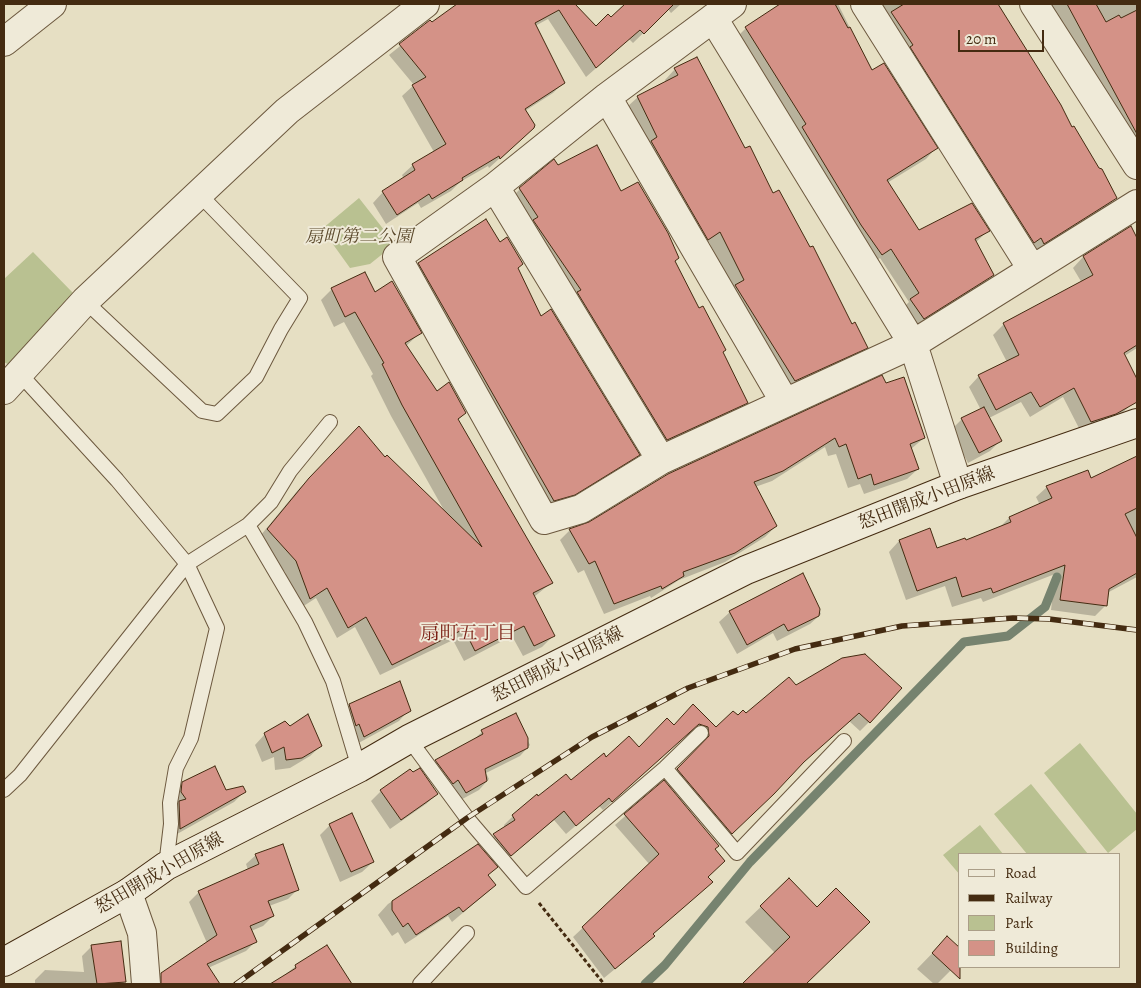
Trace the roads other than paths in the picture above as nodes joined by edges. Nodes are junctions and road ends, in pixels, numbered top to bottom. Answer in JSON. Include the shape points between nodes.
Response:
{"nodes":[{"id":1,"x":52,"y":4,"type":"edge"},
{"id":2,"x":425,"y":4,"type":"edge"},
{"id":3,"x":864,"y":4,"type":"edge"},
{"id":4,"x":1034,"y":4,"type":"edge"},
{"id":5,"x":722,"y":11,"type":"edge"},
{"id":6,"x":4,"y":42,"type":"edge"},
{"id":7,"x":607,"y":97,"type":"junction"},
{"id":8,"x":1137,"y":165,"type":"edge"},
{"id":9,"x":495,"y":187,"type":"junction"},
{"id":10,"x":199,"y":194,"type":"junction"},
{"id":11,"x":1137,"y":204,"type":"edge"},
{"id":12,"x":1032,"y":269,"type":"junction"},
{"id":13,"x":85,"y":301,"type":"junction"},
{"id":14,"x":913,"y":344,"type":"junction"},
{"id":15,"x":9,"y":375,"type":"edge"},
{"id":16,"x":784,"y":401,"type":"junction"},
{"id":17,"x":330,"y":422,"type":"dead end"},
{"id":18,"x":1137,"y":423,"type":"edge"},
{"id":19,"x":661,"y":460,"type":"junction"},
{"id":20,"x":958,"y":485,"type":"junction"},
{"id":21,"x":248,"y":525,"type":"junction"},
{"id":22,"x":187,"y":564,"type":"junction"},
{"id":23,"x":702,"y":733,"type":"dead end"},
{"id":24,"x":409,"y":739,"type":"junction"},
{"id":25,"x":844,"y":741,"type":"dead end"},
{"id":26,"x":359,"y":768,"type":"junction"},
{"id":27,"x":665,"y":768,"type":"junction"},
{"id":28,"x":4,"y":790,"type":"edge"},
{"id":29,"x":166,"y":866,"type":"junction"},
{"id":30,"x":128,"y":894,"type":"junction"},
{"id":31,"x":467,"y":933,"type":"dead end"},
{"id":32,"x":4,"y":962,"type":"edge"},
{"id":33,"x":146,"y":984,"type":"edge"},
{"id":34,"x":420,"y":984,"type":"edge"}],
"edges":[{"from":1,"to":6,"type":"street"},
{"from":2,"to":10,"type":"street","via":[[287,111]]},
{"from":3,"to":12,"type":"street"},
{"from":4,"to":8,"type":"street"},
{"from":5,"to":7,"type":"street"},
{"from":5,"to":14,"type":"street"},
{"from":7,"to":9,"type":"street"},
{"from":7,"to":16,"type":"street"},
{"from":9,"to":19,"type":"street"},
{"from":9,"to":19,"type":"street","via":[[397,257],[544,520],[581,509]]},
{"from":10,"to":13,"type":"street"},
{"from":10,"to":13,"type":"lane","via":[[300,298],[256,377],[217,414],[202,411]]},
{"from":11,"to":12,"type":"street"},
{"from":12,"to":14,"type":"street"},
{"from":13,"to":15,"type":"street"},
{"from":14,"to":16,"type":"street"},
{"from":14,"to":20,"type":"street"},
{"from":15,"to":22,"type":"lane","via":[[117,480]]},
{"from":16,"to":19,"type":"street"},
{"from":17,"to":21,"type":"lane","via":[[290,470],[271,502]]},
{"from":18,"to":20,"type":"street","name":"怒田開成小田原線"},
{"from":20,"to":24,"type":"street","name":"怒田開成小田原線","via":[[746,570]]},
{"from":21,"to":22,"type":"lane"},
{"from":21,"to":26,"type":"lane","via":[[305,622],[333,681]]},
{"from":22,"to":28,"type":"lane","via":[[20,775]]},
{"from":22,"to":29,"type":"lane","via":[[217,628],[191,738],[176,768]]},
{"from":23,"to":27,"type":"lane"},
{"from":24,"to":26,"type":"street","name":"怒田開成小田原線"},
{"from":24,"to":27,"type":"lane","via":[[467,818],[526,887]]},
{"from":25,"to":27,"type":"lane","via":[[737,853]]},
{"from":26,"to":29,"type":"street","name":"怒田開成小田原線"},
{"from":29,"to":30,"type":"street","name":"怒田開成小田原線"},
{"from":30,"to":32,"type":"street","name":"怒田開成小田原線"},
{"from":30,"to":33,"type":"street","via":[[142,933]]},
{"from":31,"to":34,"type":"lane"}]}
